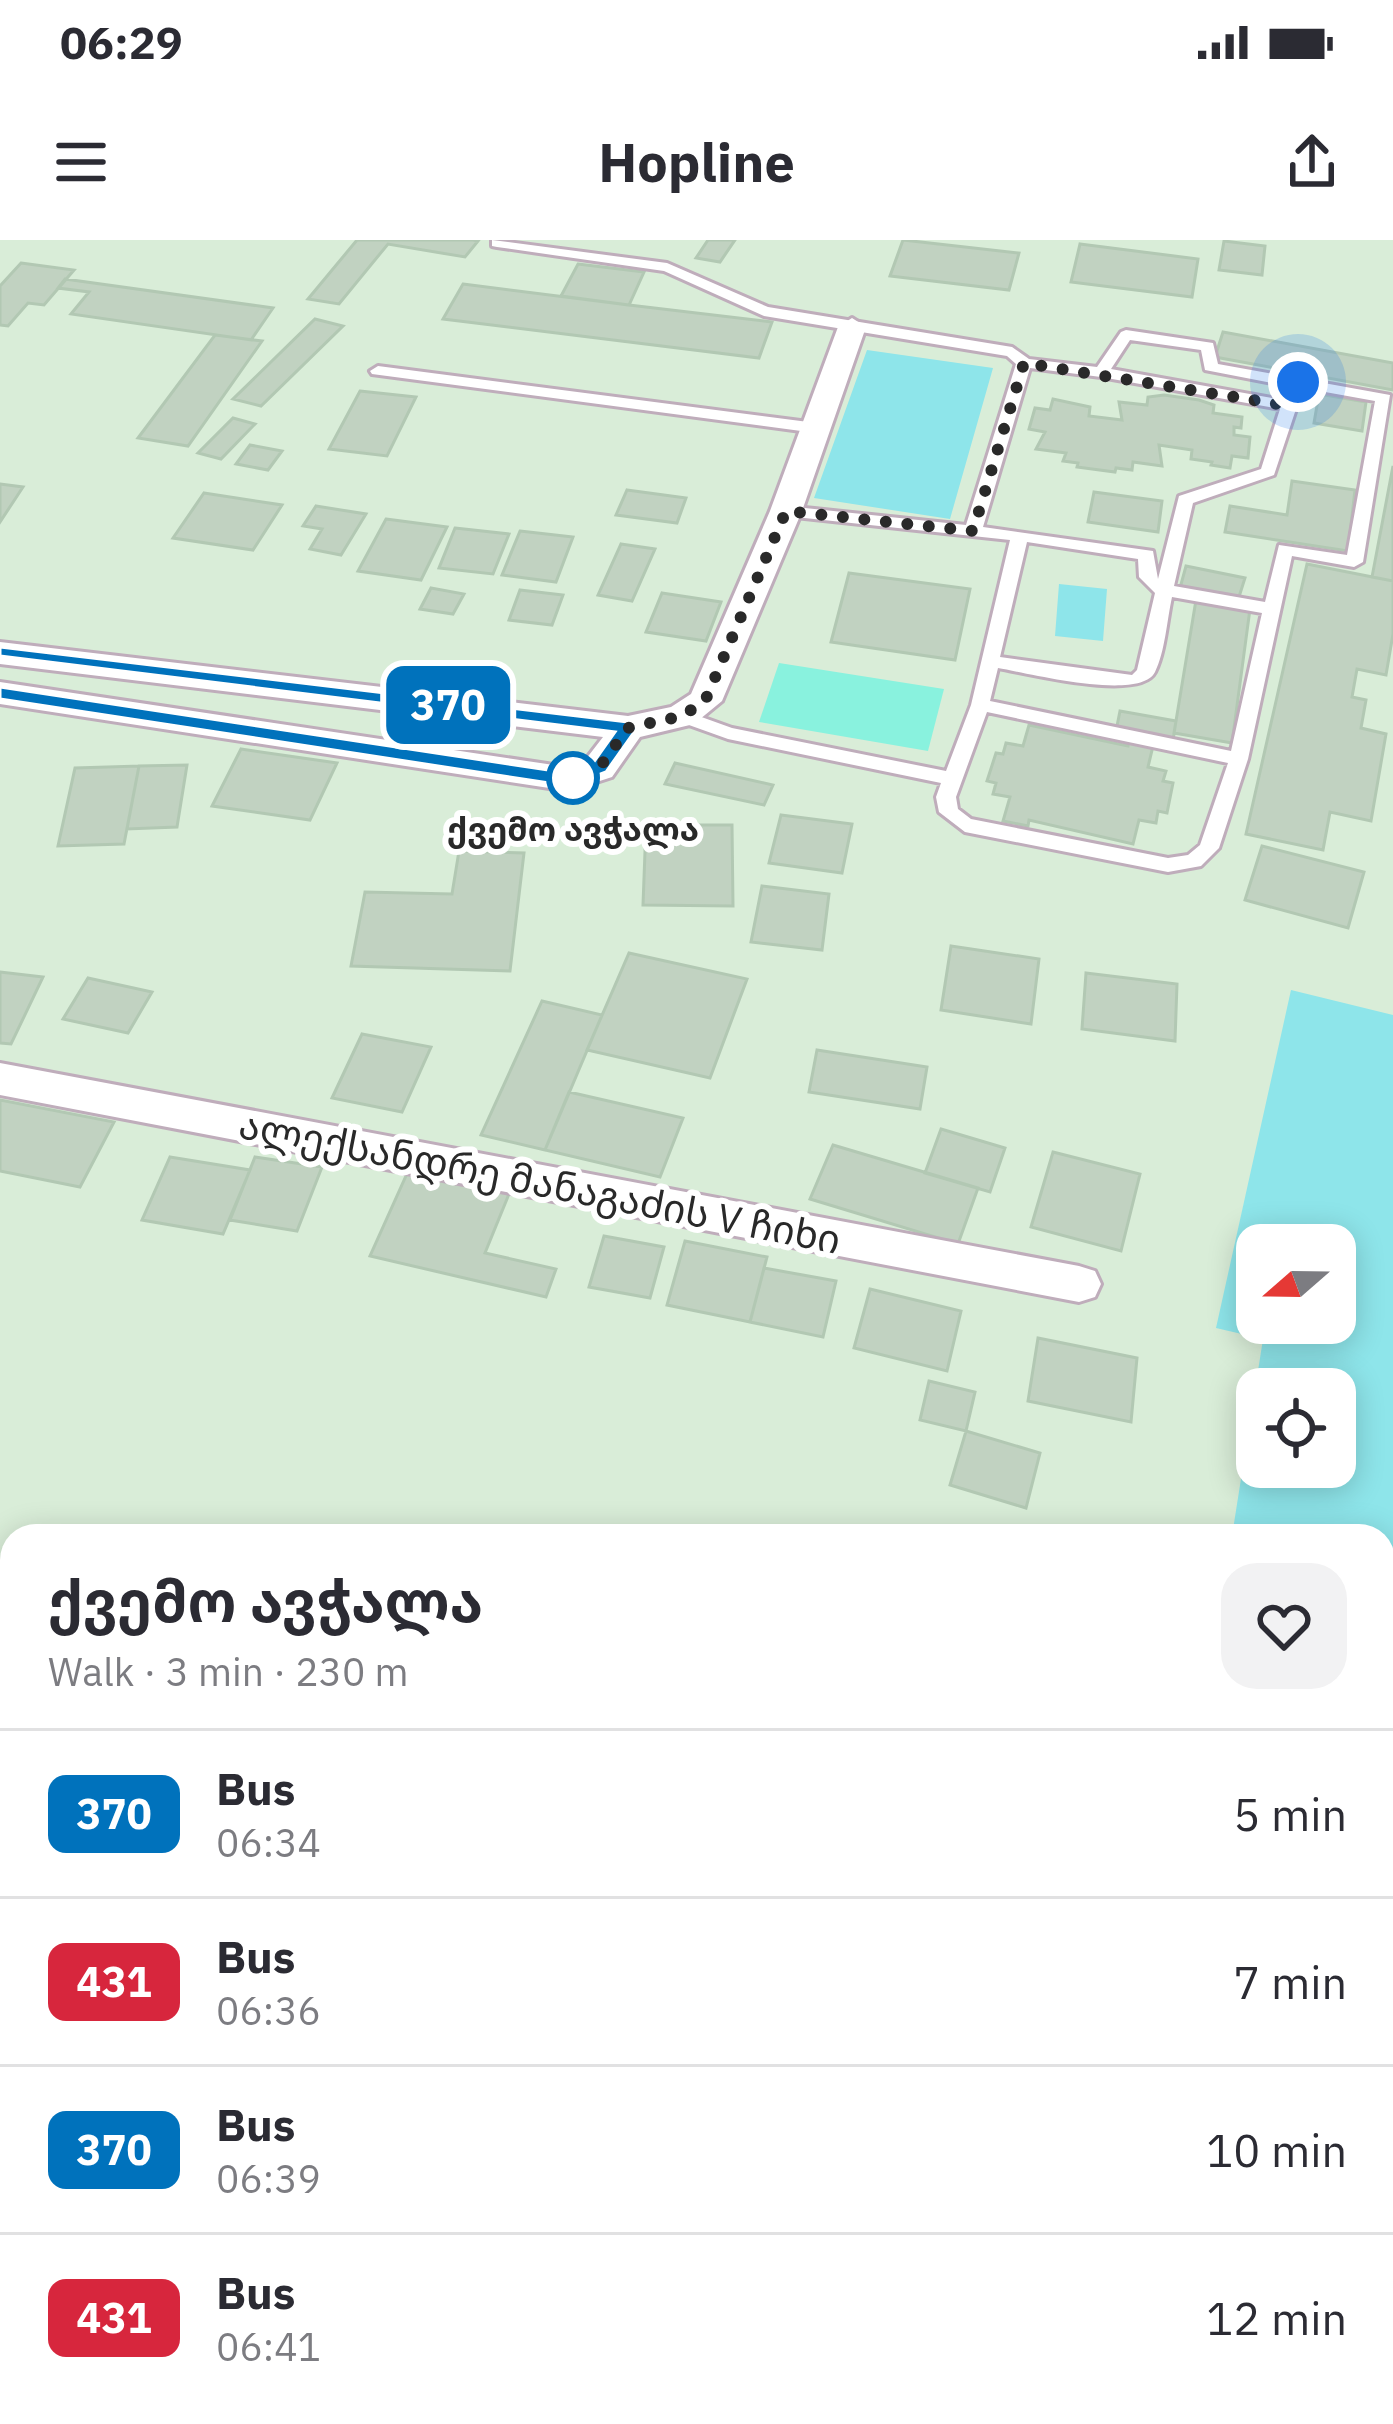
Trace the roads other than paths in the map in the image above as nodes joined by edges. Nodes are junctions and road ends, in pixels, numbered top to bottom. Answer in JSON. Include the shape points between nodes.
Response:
{"nodes":[{"id":1,"x":496,"y":243,"type":"dead end"},
{"id":2,"x":852,"y":327,"type":"junction"},
{"id":3,"x":1024,"y":363,"type":"junction"},
{"id":4,"x":378,"y":371,"type":"dead end"},
{"id":5,"x":1101,"y":373,"type":"junction"},
{"id":6,"x":1298,"y":382,"type":"junction"},
{"id":7,"x":1290,"y":406,"type":"junction"},
{"id":8,"x":816,"y":428,"type":"junction"},
{"id":9,"x":786,"y":511,"type":"junction"},
{"id":10,"x":973,"y":531,"type":"junction"},
{"id":11,"x":1020,"y":536,"type":"junction"},
{"id":12,"x":1164,"y":590,"type":"junction"},
{"id":13,"x":1273,"y":609,"type":"junction"},
{"id":14,"x":0,"y":652,"type":"edge"},
{"id":15,"x":992,"y":661,"type":"junction"},
{"id":16,"x":0,"y":693,"type":"edge"},
{"id":17,"x":980,"y":705,"type":"junction"},
{"id":18,"x":682,"y":716,"type":"junction"},
{"id":19,"x":628,"y":728,"type":"junction"},
{"id":20,"x":1239,"y":759,"type":"junction"},
{"id":21,"x":952,"y":779,"type":"junction"},
{"id":22,"x":0,"y":1079,"type":"edge"},
{"id":23,"x":1079,"y":1284,"type":"dead end"}],
"edges":[{"from":1,"to":2,"type":"lane","via":[[667,267],[764,310]]},
{"from":2,"to":3,"type":"lane","via":[[1012,352]]},
{"from":2,"to":8,"type":"street"},
{"from":3,"to":5,"type":"lane"},
{"from":3,"to":10,"type":"lane"},
{"from":4,"to":8,"type":"lane"},
{"from":5,"to":6,"type":"lane","via":[[1126,335],[1208,346],[1211,367]]},
{"from":5,"to":7,"type":"lane"},
{"from":6,"to":7,"type":"lane"},
{"from":6,"to":13,"type":"lane","via":[[1384,398],[1354,562],[1285,549]]},
{"from":7,"to":12,"type":"lane","via":[[1268,472],[1185,500]]},
{"from":8,"to":9,"type":"street"},
{"from":9,"to":10,"type":"lane"},
{"from":9,"to":18,"type":"street","via":[[705,701]]},
{"from":10,"to":11,"type":"lane"},
{"from":11,"to":12,"type":"lane","via":[[1147,555],[1144,574]]},
{"from":11,"to":15,"type":"lane"},
{"from":12,"to":13,"type":"lane"},
{"from":12,"to":15,"type":"lane","via":[[1146,672],[1137,680]]},
{"from":13,"to":20,"type":"lane"},
{"from":14,"to":19,"type":"street"},
{"from":15,"to":17,"type":"lane"},
{"from":16,"to":19,"type":"street","via":[[569,779],[599,768]]},
{"from":17,"to":20,"type":"lane"},
{"from":17,"to":21,"type":"lane"},
{"from":18,"to":19,"type":"street"},
{"from":18,"to":21,"type":"lane","via":[[728,734]]},
{"from":20,"to":21,"type":"lane","via":[[1209,848],[1194,861],[1168,865],[965,825],[949,812]]},
{"from":22,"to":23,"type":"street","name":"ალექსანდრე მანაგაძის V ჩიხი"}]}
